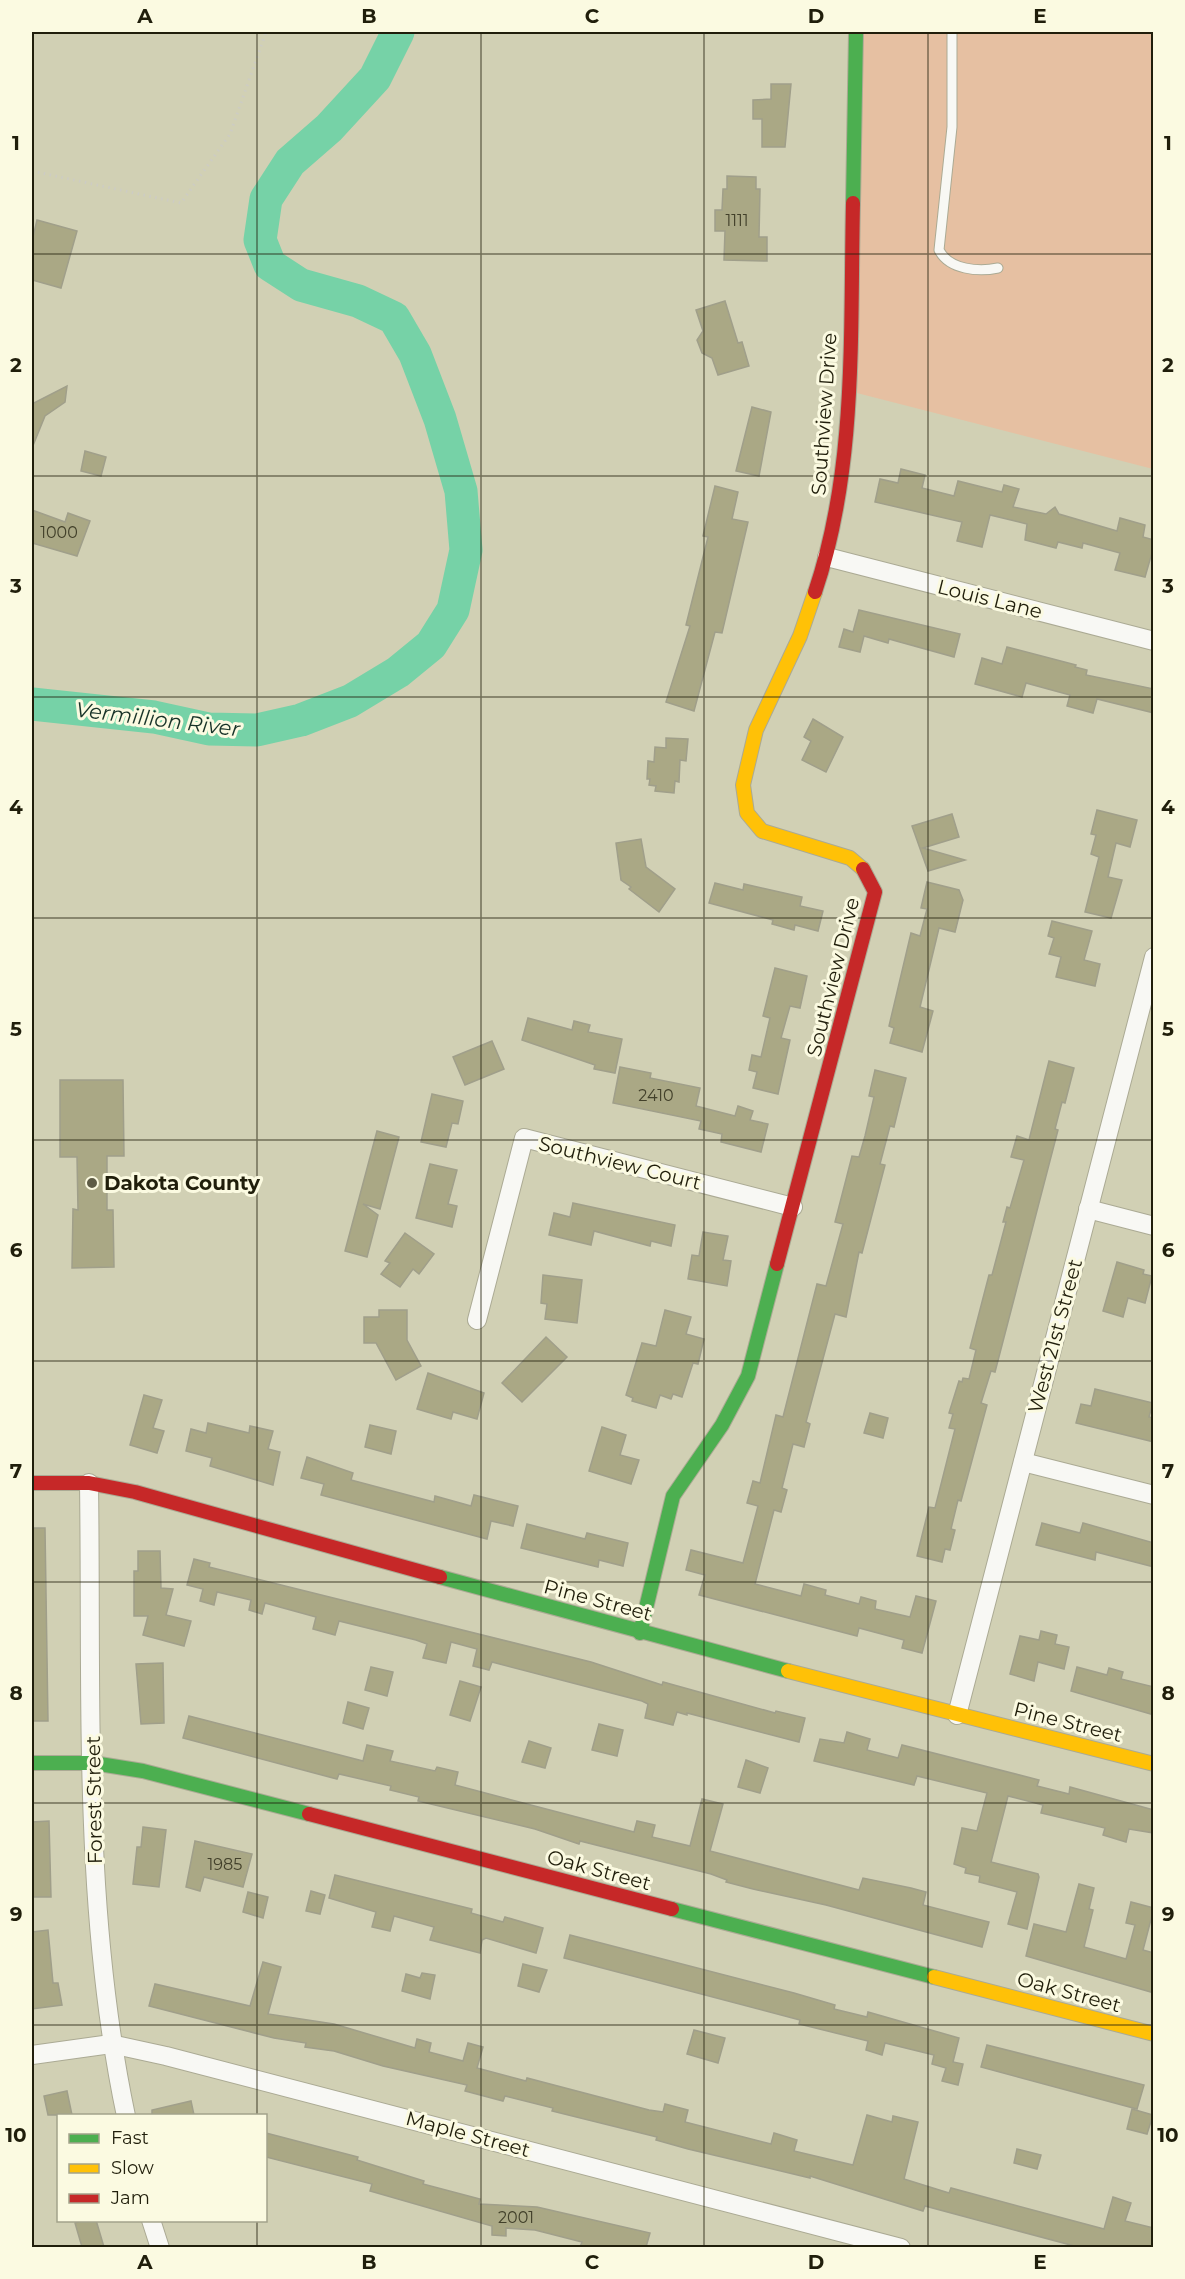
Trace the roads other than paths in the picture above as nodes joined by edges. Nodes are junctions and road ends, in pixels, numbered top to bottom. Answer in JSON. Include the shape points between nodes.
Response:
{"nodes":[{"id":1,"x":856,"y":32,"type":"edge"},
{"id":2,"x":952,"y":32,"type":"edge"},
{"id":3,"x":999,"y":268,"type":"dead end"},
{"id":4,"x":827,"y":557,"type":"junction"},
{"id":5,"x":1154,"y":641,"type":"edge"},
{"id":6,"x":1154,"y":957,"type":"edge"},
{"id":7,"x":794,"y":1207,"type":"junction"},
{"id":8,"x":1088,"y":1209,"type":"junction"},
{"id":9,"x":1154,"y":1226,"type":"edge"},
{"id":10,"x":477,"y":1320,"type":"dead end"},
{"id":11,"x":1023,"y":1462,"type":"junction"},
{"id":12,"x":32,"y":1483,"type":"edge"},
{"id":13,"x":89,"y":1483,"type":"junction"},
{"id":14,"x":1154,"y":1496,"type":"edge"},
{"id":15,"x":640,"y":1633,"type":"junction"},
{"id":16,"x":957,"y":1715,"type":"junction"},
{"id":17,"x":32,"y":1763,"type":"edge"},
{"id":18,"x":93,"y":1763,"type":"junction"},
{"id":19,"x":1154,"y":1764,"type":"edge"},
{"id":20,"x":1154,"y":2034,"type":"edge"},
{"id":21,"x":111,"y":2044,"type":"junction"},
{"id":22,"x":32,"y":2055,"type":"edge"},
{"id":23,"x":126,"y":2114,"type":"edge"},
{"id":24,"x":152,"y":2222,"type":"edge"},
{"id":25,"x":160,"y":2247,"type":"edge"},
{"id":26,"x":901,"y":2247,"type":"edge"}],
"edges":[{"from":1,"to":4,"type":"street","name":"Southview Drive","via":[[849,391],[843,475]]},
{"from":2,"to":3,"type":"lane","via":[[952,127],[939,250],[947,261],[980,272]]},
{"from":4,"to":5,"type":"street","name":"Louis Lane"},
{"from":4,"to":7,"type":"street","name":"Southview Drive","via":[[800,636],[756,730],[743,784],[747,813],[762,831],[850,858],[867,873],[875,892]]},
{"from":6,"to":8,"type":"street","name":"West 21st Street"},
{"from":7,"to":10,"type":"street","name":"Southview Court","via":[[524,1138]]},
{"from":7,"to":15,"type":"street","name":"Southview Drive","via":[[748,1376],[722,1425],[673,1496]]},
{"from":8,"to":9,"type":"street"},
{"from":8,"to":11,"type":"street","name":"West 21st Street"},
{"from":11,"to":14,"type":"street"},
{"from":11,"to":16,"type":"street","name":"West 21st Street"},
{"from":12,"to":13,"type":"street","name":"Pine Street"},
{"from":13,"to":15,"type":"street","name":"Pine Street","via":[[135,1492]]},
{"from":13,"to":18,"type":"street","name":"Forest Street"},
{"from":15,"to":16,"type":"street","name":"Pine Street"},
{"from":16,"to":19,"type":"street","name":"Pine Street"},
{"from":17,"to":18,"type":"street","name":"Oak Street"},
{"from":18,"to":20,"type":"street","name":"Oak Street","via":[[143,1771]]},
{"from":18,"to":21,"type":"street","name":"Forest Street","via":[[96,1905]]},
{"from":21,"to":22,"type":"street","name":"Maple Street"},
{"from":21,"to":23,"type":"street","name":"Forest Street"},
{"from":21,"to":26,"type":"street","name":"Maple Street"},
{"from":24,"to":25,"type":"street"}]}
